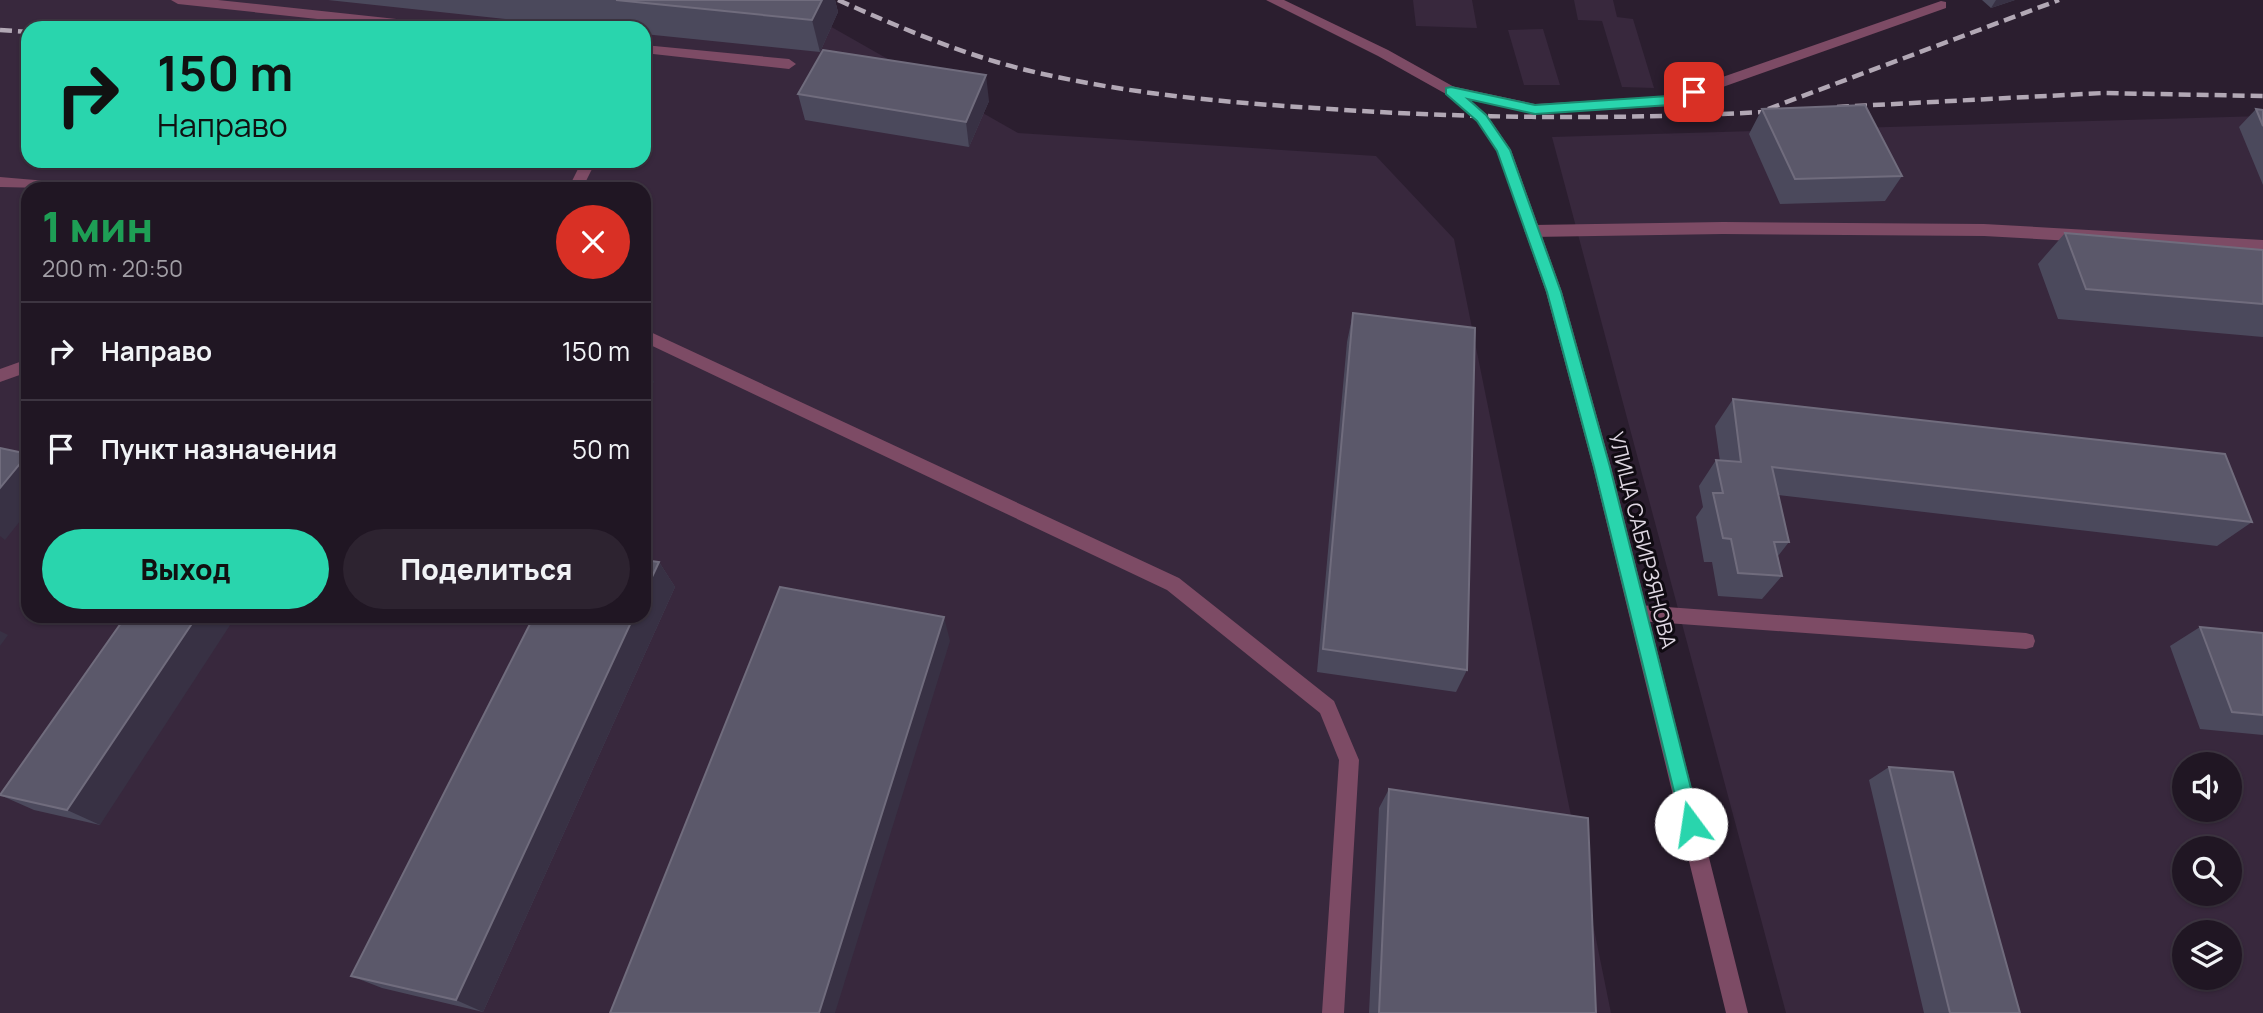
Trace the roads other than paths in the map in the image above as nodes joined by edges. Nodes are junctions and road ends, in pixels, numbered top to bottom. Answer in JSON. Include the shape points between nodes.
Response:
{"nodes":[{"id":1,"x":178,"y":0,"type":"edge"},
{"id":2,"x":1273,"y":0,"type":"edge"},
{"id":3,"x":1941,"y":5,"type":"dead end"},
{"id":4,"x":377,"y":21,"type":"edge"},
{"id":5,"x":651,"y":52,"type":"edge"},
{"id":6,"x":789,"y":64,"type":"dead end"},
{"id":7,"x":1451,"y":91,"type":"junction"},
{"id":8,"x":0,"y":182,"type":"edge"},
{"id":9,"x":21,"y":184,"type":"edge"},
{"id":10,"x":1532,"y":231,"type":"junction"},
{"id":11,"x":2263,"y":246,"type":"edge"},
{"id":12,"x":651,"y":338,"type":"edge"},
{"id":13,"x":21,"y":368,"type":"edge"},
{"id":14,"x":0,"y":376,"type":"edge"},
{"id":15,"x":1639,"y":613,"type":"junction"},
{"id":16,"x":2026,"y":641,"type":"dead end"},
{"id":17,"x":1333,"y":1013,"type":"edge"},
{"id":18,"x":1737,"y":1013,"type":"edge"}],
"edges":[{"from":1,"to":4,"type":"street"},
{"from":2,"to":7,"type":"street","name":"УЛИЦА САБИРЗЯНОВА"},
{"from":3,"to":7,"type":"street","via":[[1670,101],[1535,110]]},
{"from":5,"to":6,"type":"street"},
{"from":7,"to":10,"type":"street","name":"УЛИЦА САБИРЗЯНОВА","via":[[1482,118],[1504,150]]},
{"from":8,"to":9,"type":"street"},
{"from":10,"to":11,"type":"street","via":[[1984,230]]},
{"from":10,"to":15,"type":"street","name":"УЛИЦА САБИРЗЯНОВА","via":[[1554,292]]},
{"from":12,"to":17,"type":"street","via":[[1173,584],[1327,707],[1349,760]]},
{"from":13,"to":14,"type":"street"},
{"from":15,"to":16,"type":"street"},
{"from":15,"to":18,"type":"street","name":"УЛИЦА САБИРЗЯНОВА"}]}
